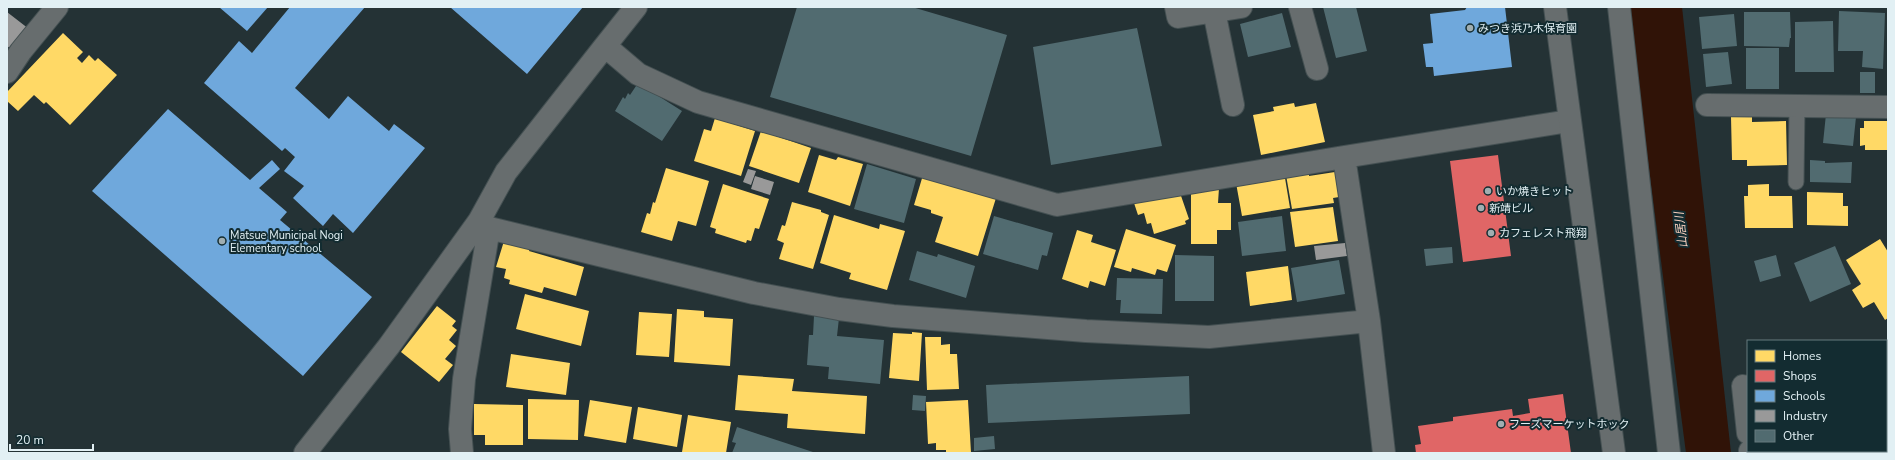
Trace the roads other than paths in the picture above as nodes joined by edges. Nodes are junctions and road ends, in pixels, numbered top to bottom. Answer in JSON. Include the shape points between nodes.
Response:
{"nodes":[{"id":1,"x":57,"y":7,"type":"edge"},
{"id":2,"x":1176,"y":7,"type":"edge"},
{"id":3,"x":1241,"y":7,"type":"edge"},
{"id":4,"x":1300,"y":7,"type":"edge"},
{"id":5,"x":1555,"y":7,"type":"edge"},
{"id":6,"x":1619,"y":7,"type":"edge"},
{"id":7,"x":630,"y":9,"type":"edge"},
{"id":8,"x":1214,"y":11,"type":"junction"},
{"id":9,"x":605,"y":46,"type":"junction"},
{"id":10,"x":1317,"y":69,"type":"dead end"},
{"id":11,"x":7,"y":72,"type":"edge"},
{"id":12,"x":1233,"y":105,"type":"dead end"},
{"id":13,"x":1707,"y":105,"type":"dead end"},
{"id":14,"x":1797,"y":106,"type":"junction"},
{"id":15,"x":1888,"y":107,"type":"edge"},
{"id":16,"x":1569,"y":121,"type":"junction"},
{"id":17,"x":1344,"y":157,"type":"junction"},
{"id":18,"x":1796,"y":182,"type":"dead end"},
{"id":19,"x":484,"y":224,"type":"junction"},
{"id":20,"x":1369,"y":321,"type":"junction"},
{"id":21,"x":1742,"y":386,"type":"dead end"},
{"id":22,"x":1747,"y":425,"type":"edge"},
{"id":23,"x":305,"y":453,"type":"edge"},
{"id":24,"x":462,"y":453,"type":"edge"},
{"id":25,"x":1384,"y":453,"type":"edge"},
{"id":26,"x":1614,"y":453,"type":"edge"},
{"id":27,"x":1669,"y":453,"type":"edge"}],
"edges":[{"from":1,"to":11,"type":"street"},
{"from":2,"to":8,"type":"street","via":[[1178,17]]},
{"from":3,"to":8,"type":"street"},
{"from":4,"to":10,"type":"street"},
{"from":5,"to":16,"type":"street"},
{"from":6,"to":27,"type":"street"},
{"from":7,"to":9,"type":"street"},
{"from":8,"to":12,"type":"street"},
{"from":9,"to":17,"type":"street","via":[[638,74],[698,102],[1057,205]]},
{"from":9,"to":19,"type":"street","via":[[506,172]]},
{"from":13,"to":14,"type":"street"},
{"from":14,"to":15,"type":"street"},
{"from":14,"to":18,"type":"lane"},
{"from":16,"to":17,"type":"street"},
{"from":16,"to":26,"type":"street"},
{"from":17,"to":20,"type":"street"},
{"from":19,"to":20,"type":"street","via":[[754,293],[893,316],[1086,331],[1209,337]]},
{"from":19,"to":23,"type":"street"},
{"from":19,"to":24,"type":"street","via":[[464,379],[460,429]]},
{"from":20,"to":25,"type":"street"},
{"from":21,"to":22,"type":"street"}]}
